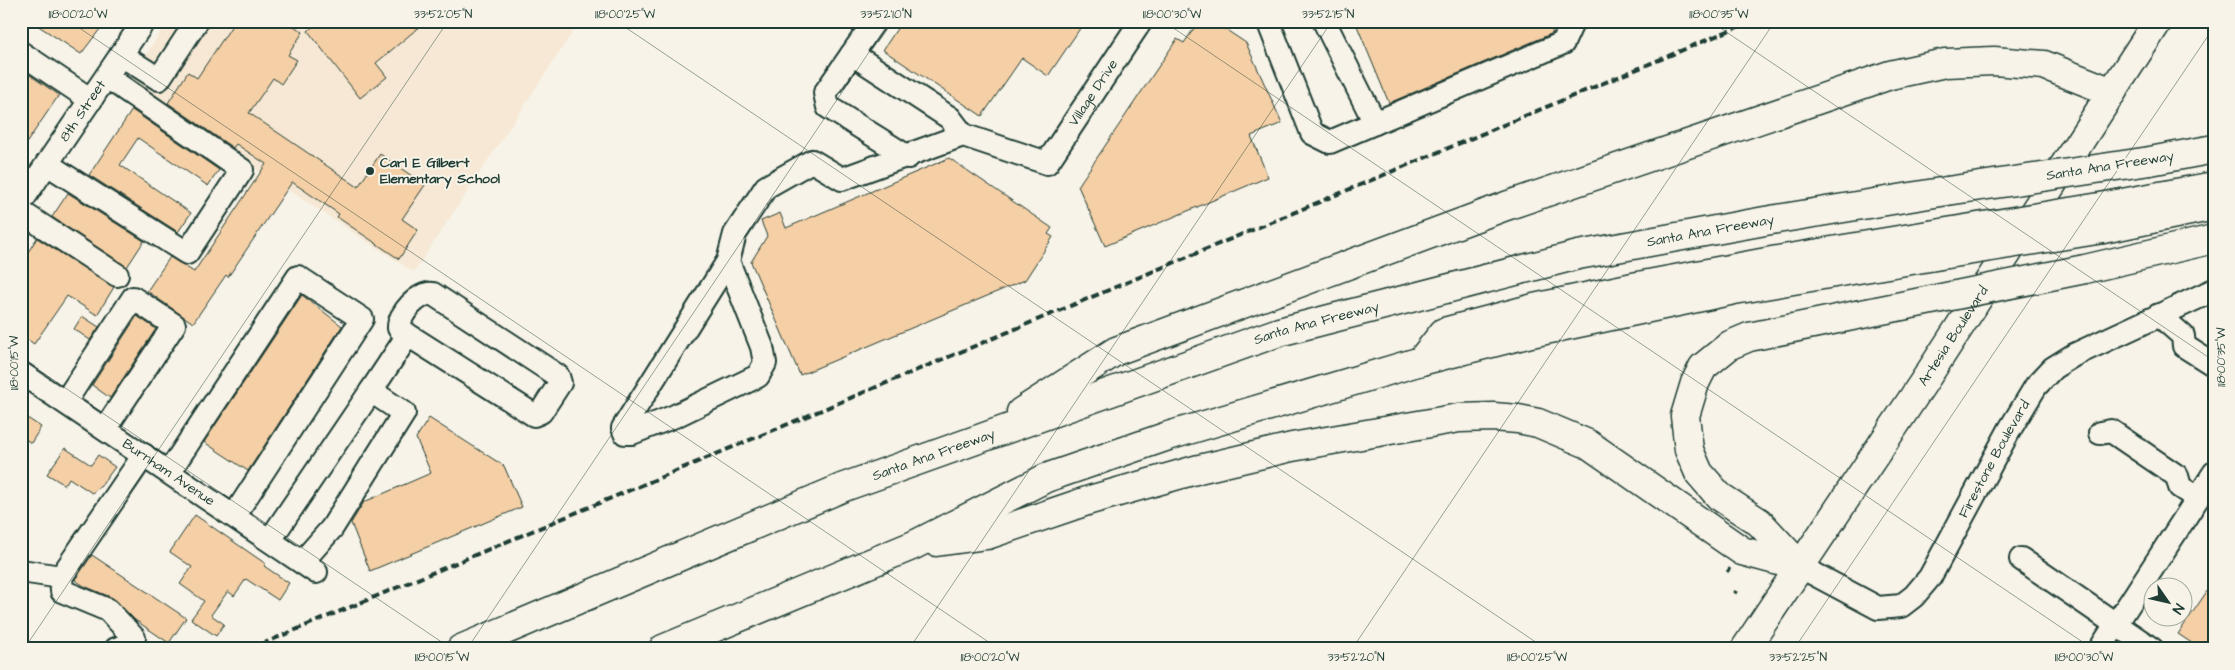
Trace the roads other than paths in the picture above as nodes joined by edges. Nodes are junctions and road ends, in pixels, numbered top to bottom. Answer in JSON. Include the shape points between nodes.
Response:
{"nodes":[{"id":1,"x":144,"y":21,"type":"edge"},
{"id":2,"x":197,"y":21,"type":"edge"},
{"id":3,"x":875,"y":21,"type":"edge"},
{"id":4,"x":1140,"y":21,"type":"edge"},
{"id":5,"x":1268,"y":21,"type":"edge"},
{"id":6,"x":1324,"y":21,"type":"edge"},
{"id":7,"x":1573,"y":21,"type":"edge"},
{"id":8,"x":2158,"y":21,"type":"edge"},
{"id":9,"x":21,"y":53,"type":"edge"},
{"id":10,"x":852,"y":54,"type":"junction"},
{"id":11,"x":121,"y":55,"type":"junction"},
{"id":12,"x":106,"y":77,"type":"junction"},
{"id":13,"x":2112,"y":92,"type":"junction"},
{"id":14,"x":91,"y":100,"type":"junction"},
{"id":15,"x":1375,"y":123,"type":"junction"},
{"id":16,"x":962,"y":136,"type":"junction"},
{"id":17,"x":2214,"y":149,"type":"edge"},
{"id":18,"x":908,"y":156,"type":"junction"},
{"id":19,"x":48,"y":164,"type":"junction"},
{"id":20,"x":2214,"y":186,"type":"edge"},
{"id":21,"x":21,"y":201,"type":"edge"},
{"id":22,"x":2214,"y":206,"type":"edge"},
{"id":23,"x":21,"y":212,"type":"edge"},
{"id":24,"x":2104,"y":217,"type":"junction"},
{"id":25,"x":2214,"y":239,"type":"edge"},
{"id":26,"x":728,"y":261,"type":"junction"},
{"id":27,"x":117,"y":275,"type":"dead end"},
{"id":28,"x":2214,"y":290,"type":"edge"},
{"id":29,"x":2159,"y":315,"type":"junction"},
{"id":30,"x":408,"y":334,"type":"junction"},
{"id":31,"x":2183,"y":336,"type":"junction"},
{"id":32,"x":2214,"y":350,"type":"edge"},
{"id":33,"x":2214,"y":365,"type":"edge"},
{"id":34,"x":21,"y":373,"type":"edge"},
{"id":35,"x":371,"y":391,"type":"junction"},
{"id":36,"x":65,"y":402,"type":"junction"},
{"id":37,"x":105,"y":429,"type":"junction"},
{"id":38,"x":2094,"y":429,"type":"dead end"},
{"id":39,"x":982,"y":438,"type":"junction"},
{"id":40,"x":144,"y":455,"type":"junction"},
{"id":41,"x":168,"y":472,"type":"junction"},
{"id":42,"x":2214,"y":473,"type":"edge"},
{"id":43,"x":2189,"y":493,"type":"junction"},
{"id":44,"x":234,"y":516,"type":"junction"},
{"id":45,"x":270,"y":540,"type":"junction"},
{"id":46,"x":914,"y":545,"type":"junction"},
{"id":47,"x":2021,"y":559,"type":"dead end"},
{"id":48,"x":1801,"y":567,"type":"junction"},
{"id":49,"x":21,"y":571,"type":"edge"},
{"id":50,"x":60,"y":577,"type":"junction"},
{"id":51,"x":2116,"y":624,"type":"junction"},
{"id":52,"x":116,"y":649,"type":"edge"},
{"id":53,"x":461,"y":649,"type":"edge"},
{"id":54,"x":663,"y":649,"type":"edge"},
{"id":55,"x":1745,"y":649,"type":"edge"},
{"id":56,"x":2100,"y":649,"type":"edge"},
{"id":57,"x":2152,"y":649,"type":"edge"}],
"edges":[{"from":1,"to":11,"type":"street","name":"8th Street"},
{"from":2,"to":11,"type":"street","via":[[159,79]]},
{"from":3,"to":10,"type":"street"},
{"from":4,"to":16,"type":"street","name":"Village Drive","via":[[1047,163]]},
{"from":5,"to":15,"type":"street","via":[[1312,133],[1330,142]]},
{"from":6,"to":15,"type":"street"},
{"from":7,"to":15,"type":"street","via":[[1563,43]]},
{"from":8,"to":13,"type":"main road","name":"Artesia Boulevard"},
{"from":9,"to":14,"type":"street"},
{"from":10,"to":16,"type":"street","via":[[950,118]]},
{"from":10,"to":18,"type":"street","via":[[825,93],[828,107]]},
{"from":11,"to":12,"type":"street","name":"8th Street"},
{"from":12,"to":14,"type":"street","name":"8th Street"},
{"from":12,"to":19,"type":"street","via":[[242,170],[187,253]]},
{"from":13,"to":39,"type":"main road","via":[[2044,65],[1994,60],[1944,63],[1890,75],[1506,206],[1116,351]]},
{"from":13,"to":48,"type":"main road","name":"Artesia Boulevard"},
{"from":14,"to":19,"type":"street","name":"8th Street"},
{"from":16,"to":18,"type":"street"},
{"from":17,"to":39,"type":"main road","name":"Santa Ana Freeway","bridge":true,"via":[[1947,190],[1578,255],[1279,332]]},
{"from":18,"to":26,"type":"street","via":[[842,179],[812,161],[766,186],[735,234]]},
{"from":19,"to":21,"type":"street","name":"8th Street"},
{"from":20,"to":24,"type":"main road"},
{"from":22,"to":24,"type":"main road"},
{"from":23,"to":27,"type":"street"},
{"from":24,"to":46,"type":"main road","bridge":true,"via":[[1932,246],[1531,333],[1421,361],[1168,436],[1046,478]]},
{"from":25,"to":48,"type":"main road","bridge":true,"via":[[2085,269],[1748,337],[1730,345],[1703,367],[1692,391],[1685,416],[1689,450],[1699,473],[1719,496],[1759,522]]},
{"from":26,"to":26,"type":"street","via":[[623,428],[626,433],[675,416],[758,376],[766,363]]},
{"from":28,"to":29,"type":"street","name":"Firestone Boulevard"},
{"from":29,"to":31,"type":"street"},
{"from":29,"to":48,"type":"street","name":"Firestone Boulevard","via":[[2074,355],[2053,368],[2036,386],[1930,577],[1901,606],[1878,608]]},
{"from":30,"to":30,"type":"street","via":[[534,416],[541,412],[560,383],[558,376],[433,294],[419,296],[402,318],[399,328]]},
{"from":30,"to":35,"type":"street"},
{"from":31,"to":32,"type":"street","via":[[2192,336]]},
{"from":31,"to":33,"type":"street","via":[[2184,346]]},
{"from":34,"to":36,"type":"street","name":"Burnham Avenue"},
{"from":35,"to":45,"type":"street"},
{"from":35,"to":45,"type":"street","name":"Burnham Avenue","via":[[404,413],[309,567]]},
{"from":36,"to":37,"type":"street","name":"Burnham Avenue"},
{"from":36,"to":37,"type":"street","via":[[133,298],[174,325]]},
{"from":37,"to":40,"type":"street","name":"Burnham Avenue"},
{"from":38,"to":43,"type":"street","via":[[2102,442],[2171,489]]},
{"from":39,"to":53,"type":"main road","name":"Santa Ana Freeway","via":[[844,488]]},
{"from":40,"to":41,"type":"street","name":"Burnham Avenue"},
{"from":40,"to":50,"type":"street"},
{"from":41,"to":44,"type":"street","name":"Burnham Avenue"},
{"from":41,"to":44,"type":"street","via":[[298,277],[362,319]]},
{"from":42,"to":43,"type":"street"},
{"from":43,"to":51,"type":"street"},
{"from":44,"to":45,"type":"street","name":"Burnham Avenue"},
{"from":46,"to":48,"type":"main road","via":[[987,535],[1090,500],[1292,446],[1452,419],[1493,417],[1538,423],[1588,444],[1742,552]]},
{"from":46,"to":54,"type":"main road"},
{"from":47,"to":51,"type":"street"},
{"from":48,"to":55,"type":"main road","name":"Artesia Boulevard"},
{"from":49,"to":50,"type":"street"},
{"from":50,"to":52,"type":"street","via":[[62,591],[108,610],[134,638],[130,644]]},
{"from":51,"to":56,"type":"street"},
{"from":51,"to":57,"type":"street"}]}
